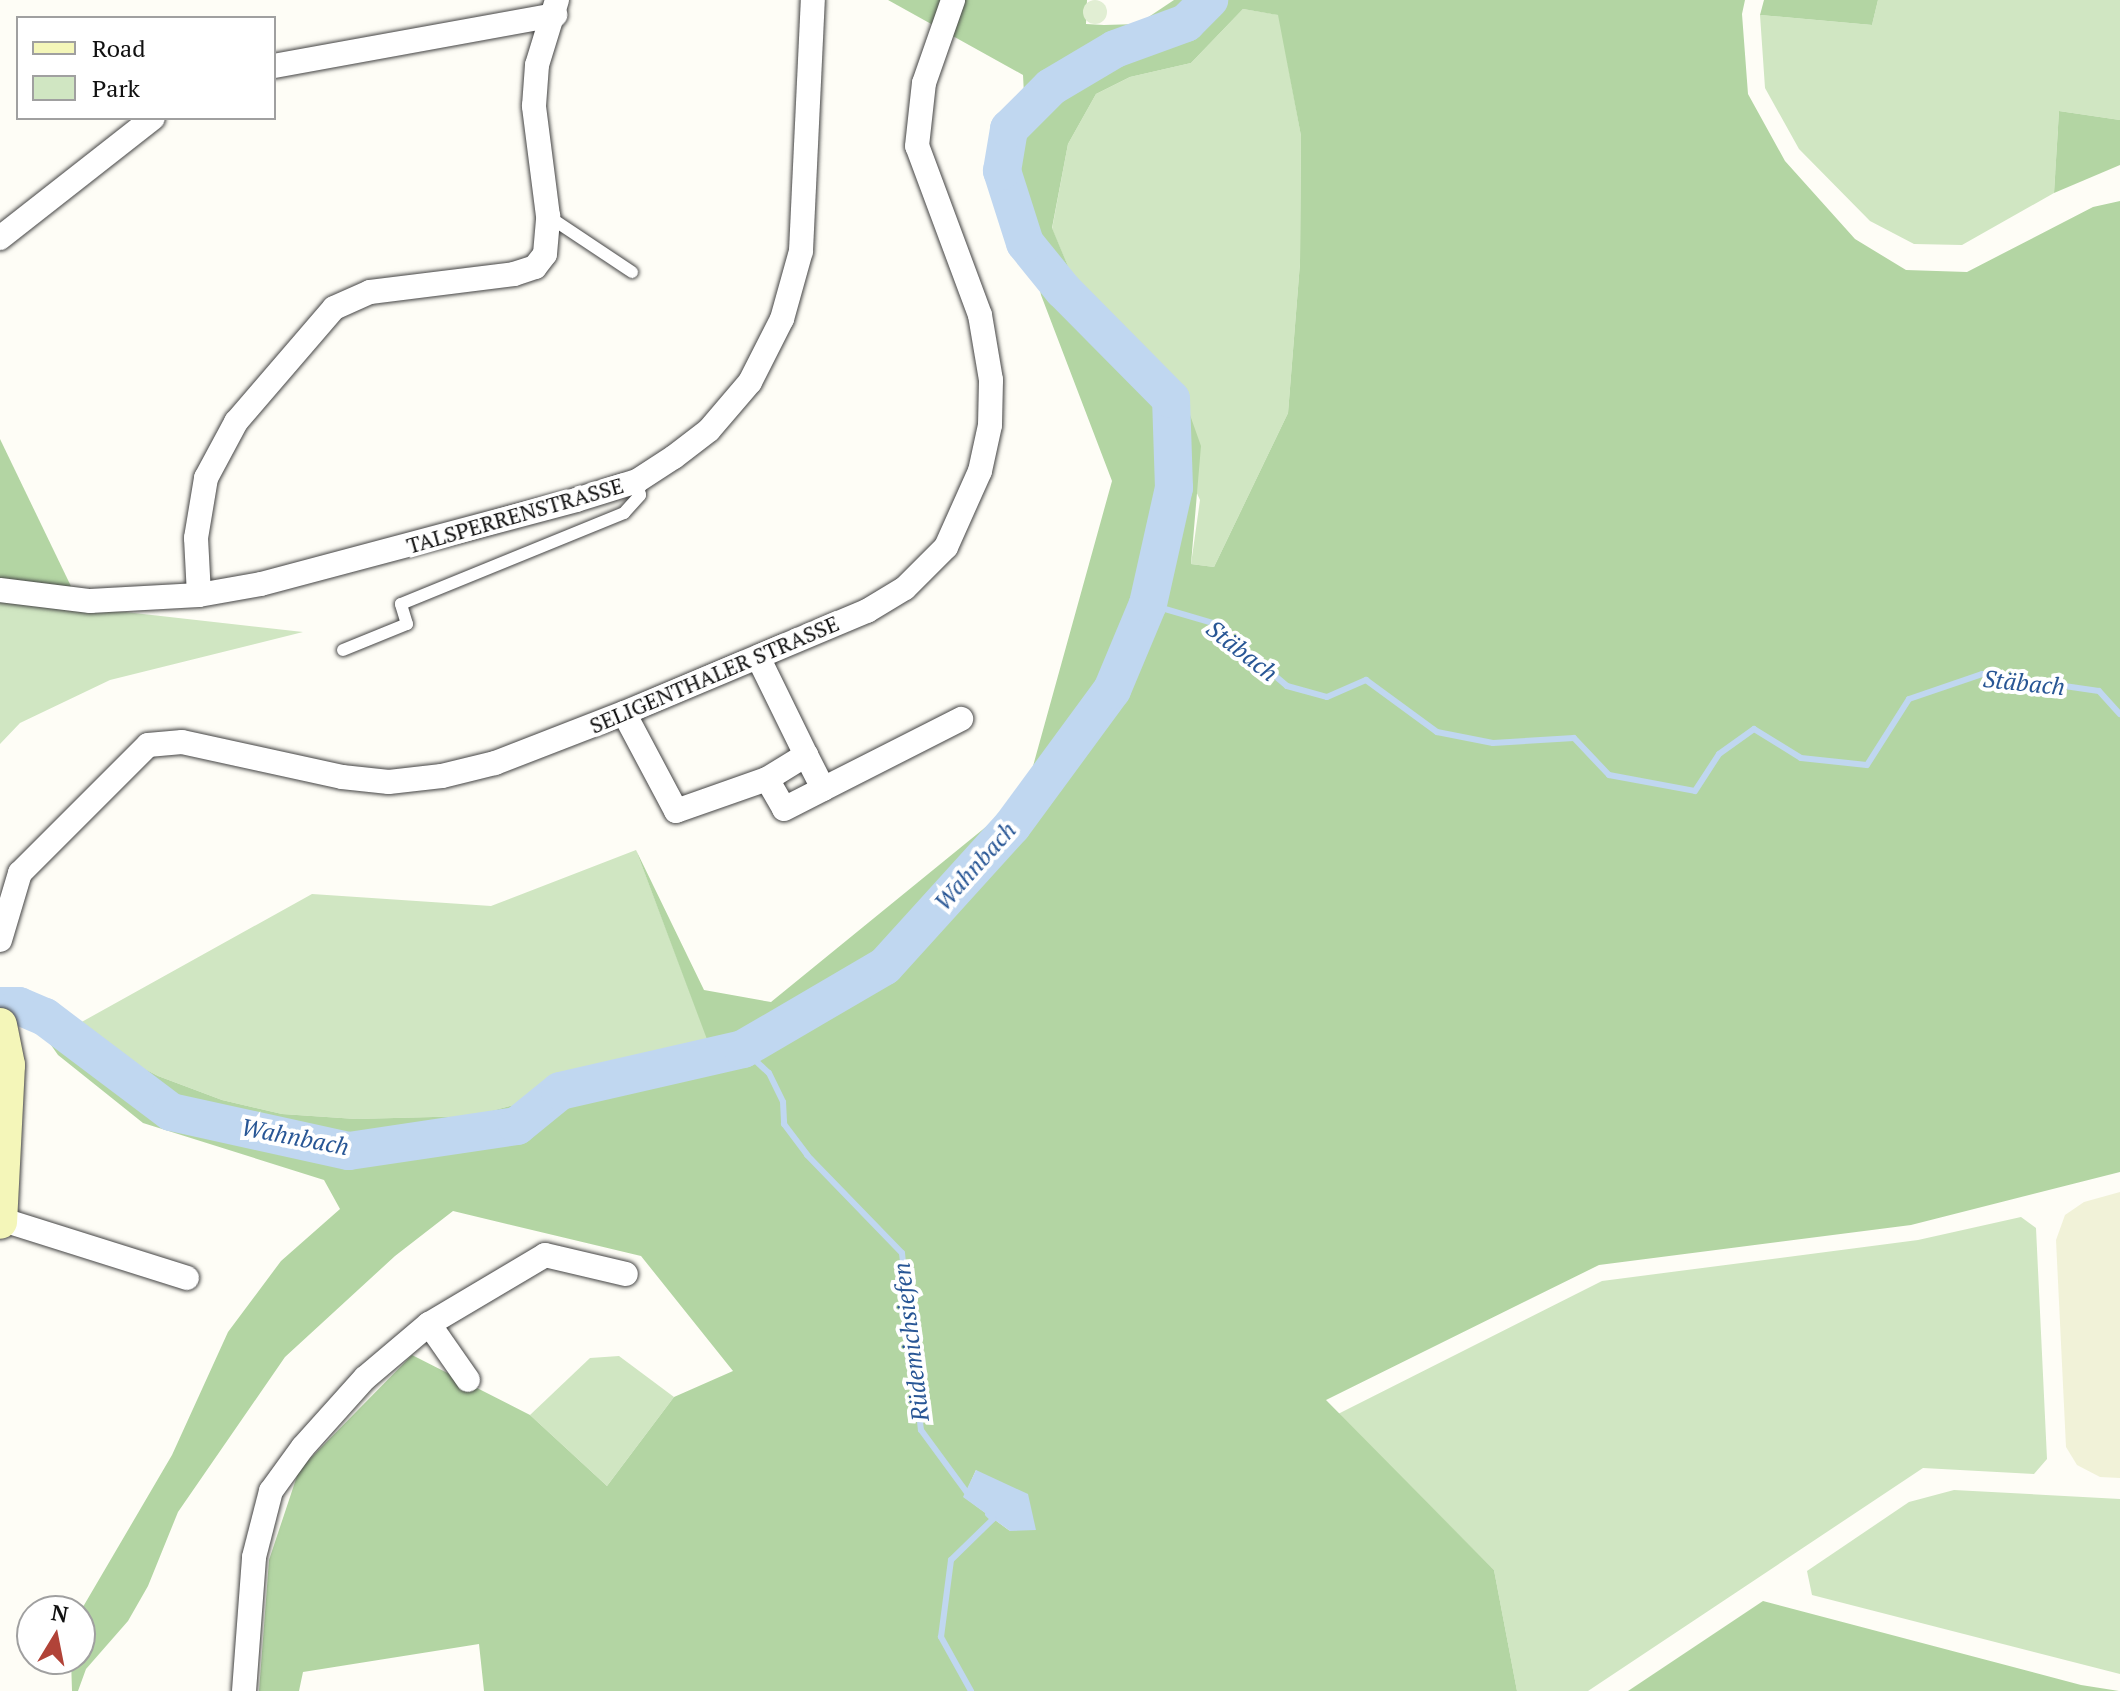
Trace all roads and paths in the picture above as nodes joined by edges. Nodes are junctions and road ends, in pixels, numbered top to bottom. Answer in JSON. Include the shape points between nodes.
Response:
{"nodes":[{"id":1,"x":813,"y":0,"type":"edge"},
{"id":2,"x":953,"y":0,"type":"edge"},
{"id":3,"x":556,"y":8,"type":"edge"},
{"id":4,"x":276,"y":66,"type":"edge"},
{"id":5,"x":150,"y":120,"type":"edge"},
{"id":6,"x":548,"y":216,"type":"junction"},
{"id":7,"x":0,"y":238,"type":"edge"},
{"id":8,"x":632,"y":272,"type":"dead end"},
{"id":9,"x":637,"y":481,"type":"junction"},
{"id":10,"x":0,"y":590,"type":"edge"},
{"id":11,"x":199,"y":595,"type":"junction"},
{"id":12,"x":343,"y":650,"type":"dead end"},
{"id":13,"x":758,"y":657,"type":"junction"},
{"id":14,"x":624,"y":713,"type":"junction"},
{"id":15,"x":961,"y":719,"type":"dead end"},
{"id":16,"x":806,"y":755,"type":"junction"},
{"id":17,"x":767,"y":779,"type":"junction"},
{"id":18,"x":823,"y":789,"type":"junction"},
{"id":19,"x":0,"y":940,"type":"edge"},
{"id":20,"x":3,"y":1047,"type":"edge"},
{"id":21,"x":0,"y":1221,"type":"edge"},
{"id":22,"x":626,"y":1274,"type":"dead end"},
{"id":23,"x":187,"y":1278,"type":"dead end"},
{"id":24,"x":429,"y":1324,"type":"junction"},
{"id":25,"x":468,"y":1380,"type":"dead end"},
{"id":26,"x":244,"y":1691,"type":"edge"}],
"edges":[{"from":1,"to":9,"type":"street","name":"TALSPERRENSTRASSE","via":[[801,251],[782,319],[750,382],[709,430]]},
{"from":2,"to":13,"type":"street","name":"SELIGENTHALER STRASSE","via":[[924,83],[917,146],[980,315],[991,380],[990,425],[980,471],[946,547],[905,588],[867,611]]},
{"from":3,"to":4,"type":"street"},
{"from":3,"to":6,"type":"street","via":[[537,65],[534,106]]},
{"from":5,"to":7,"type":"street"},
{"from":6,"to":8,"type":"lane"},
{"from":6,"to":11,"type":"street","via":[[548,243],[535,267],[370,292],[334,308],[236,422],[206,478],[196,538]]},
{"from":9,"to":11,"type":"street","name":"TALSPERRENSTRASSE","via":[[261,584]]},
{"from":9,"to":12,"type":"lane","via":[[640,495],[624,513],[401,604],[407,624]]},
{"from":10,"to":11,"type":"street","name":"TALSPERRENSTRASSE","via":[[90,601]]},
{"from":13,"to":14,"type":"street","name":"SELIGENTHALER STRASSE"},
{"from":13,"to":16,"type":"street"},
{"from":14,"to":17,"type":"street","via":[[676,811]]},
{"from":14,"to":19,"type":"street","name":"SELIGENTHALER STRASSE","via":[[495,763],[389,782],[342,777],[182,742],[148,745],[20,873]]},
{"from":15,"to":18,"type":"street"},
{"from":16,"to":17,"type":"street"},
{"from":16,"to":18,"type":"street"},
{"from":17,"to":18,"type":"street","via":[[784,809]]},
{"from":20,"to":21,"type":"main road"},
{"from":21,"to":23,"type":"street"},
{"from":22,"to":24,"type":"street","via":[[545,1255]]},
{"from":24,"to":25,"type":"street"},
{"from":24,"to":26,"type":"street","via":[[365,1378],[271,1491],[254,1557]]}]}
